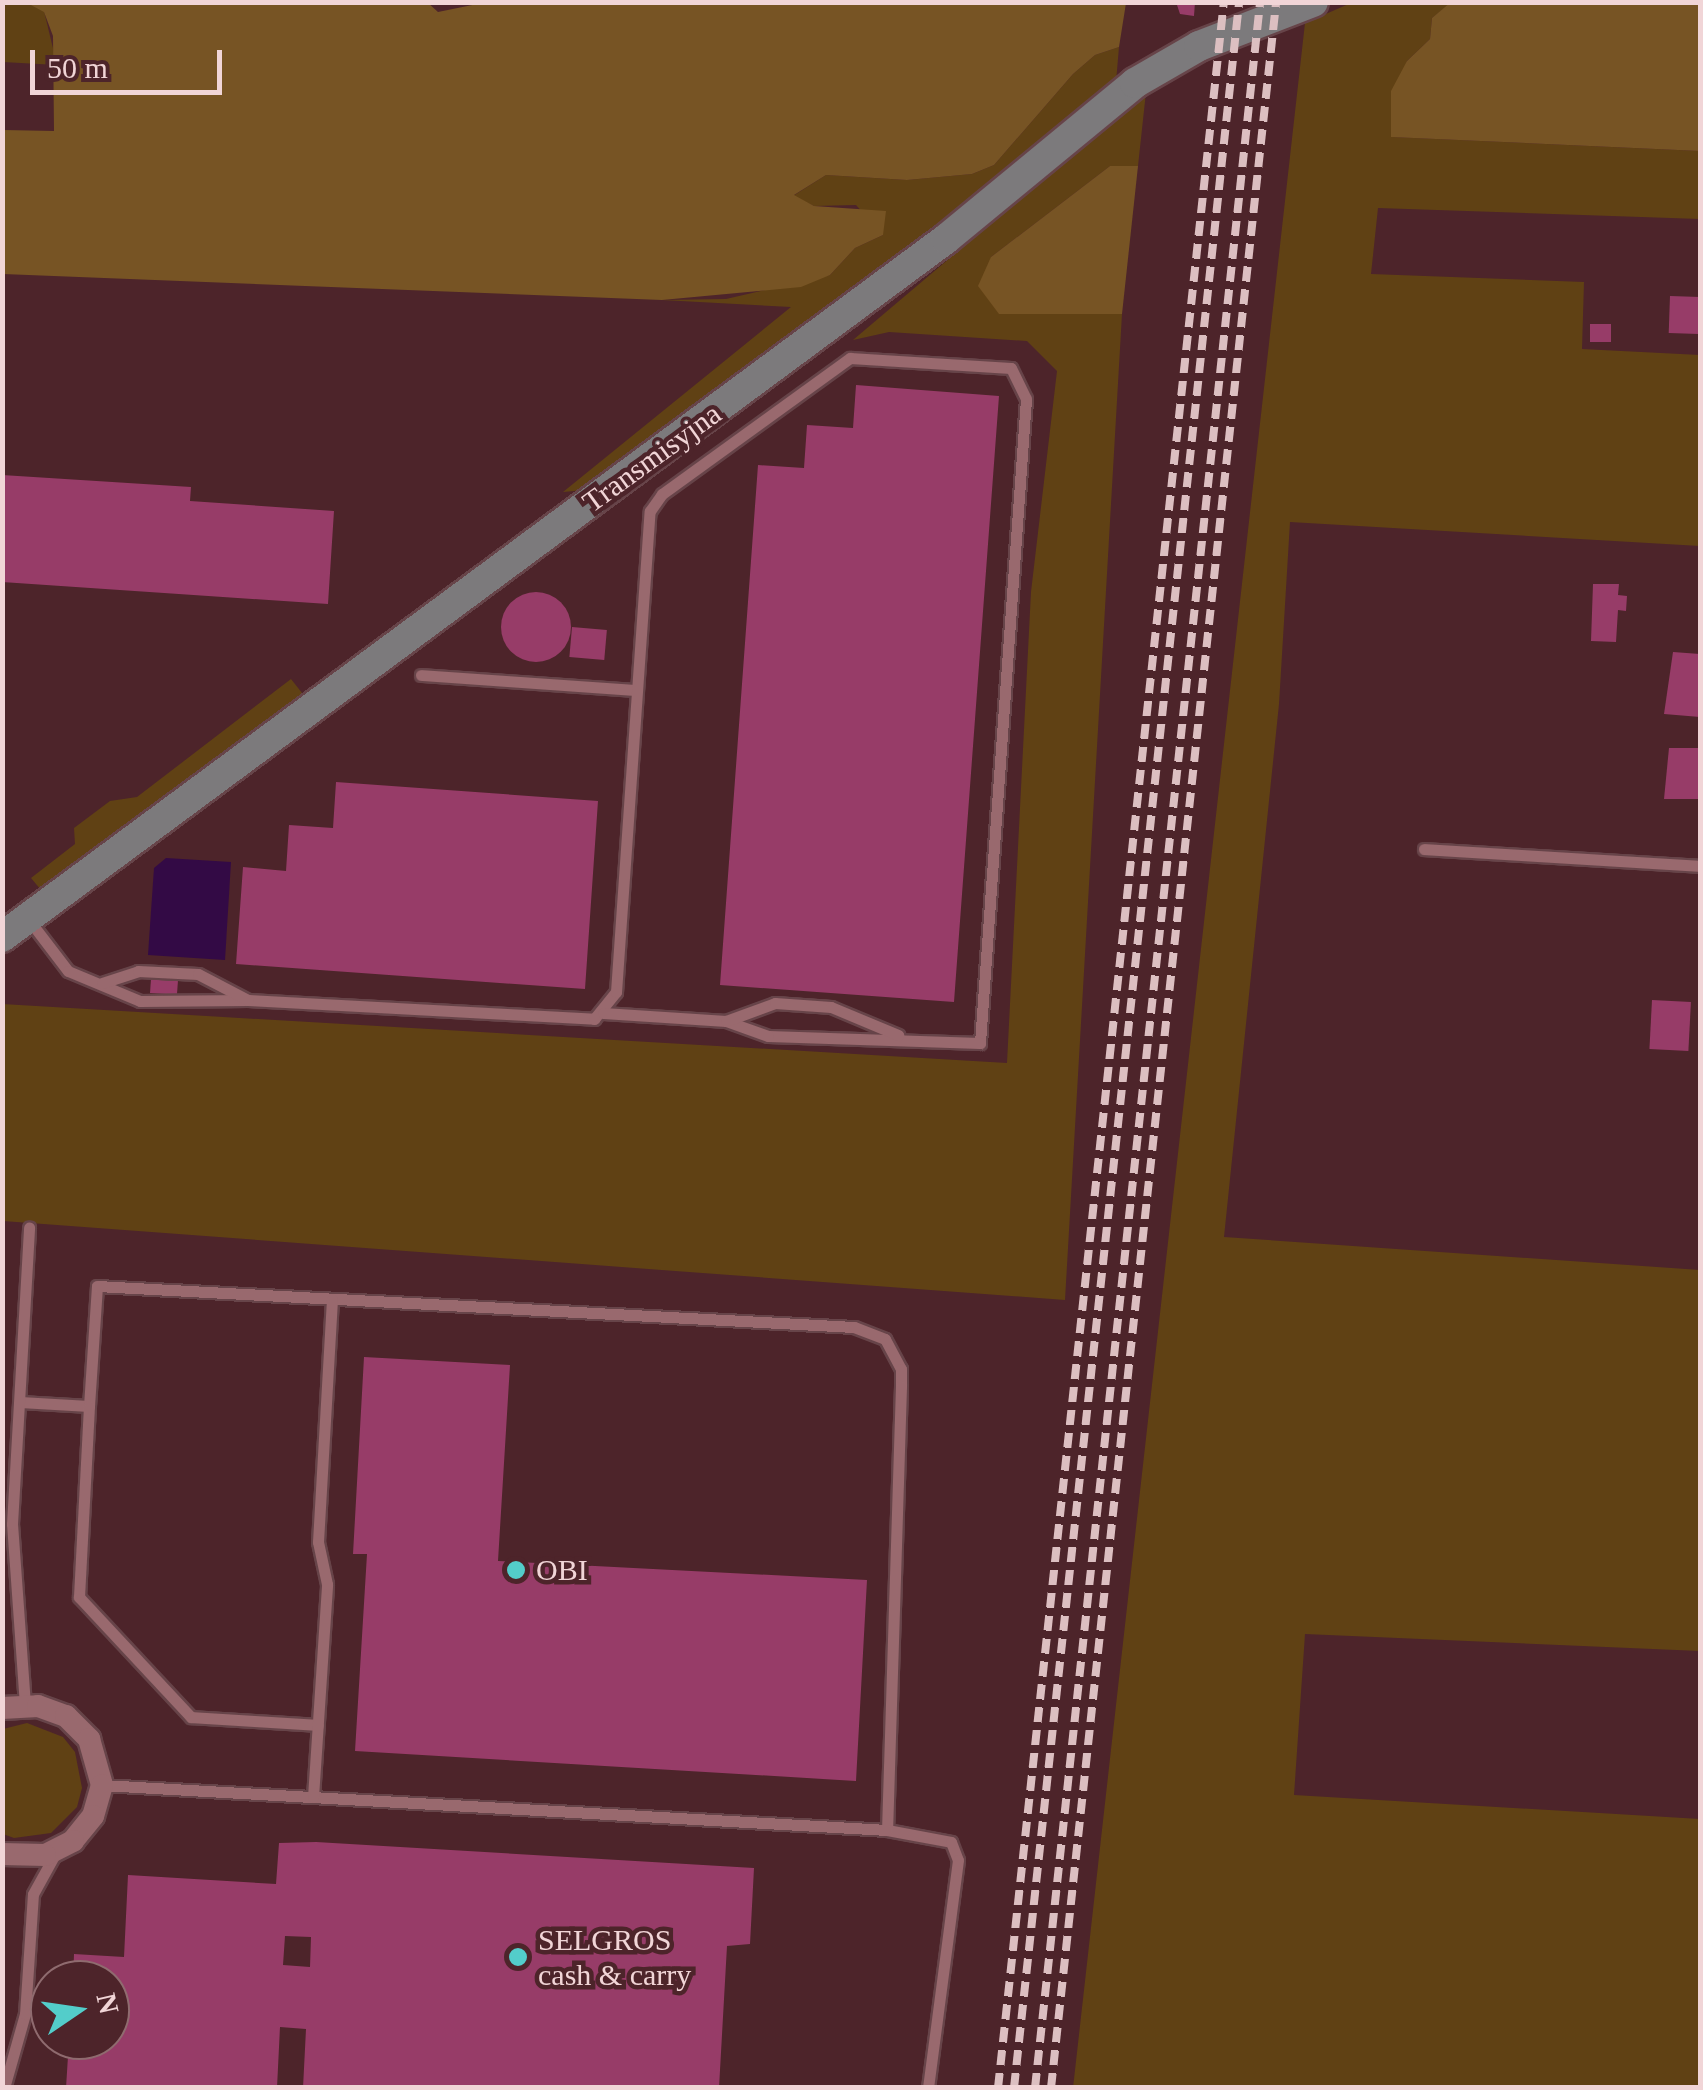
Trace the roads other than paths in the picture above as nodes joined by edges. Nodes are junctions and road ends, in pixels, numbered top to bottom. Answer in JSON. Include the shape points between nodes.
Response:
{"nodes":[{"id":1,"x":1313,"y":2,"type":"edge"},
{"id":2,"x":422,"y":674,"type":"dead end"},
{"id":3,"x":636,"y":690,"type":"junction"},
{"id":4,"x":1424,"y":849,"type":"dead end"},
{"id":5,"x":1700,"y":866,"type":"edge"},
{"id":6,"x":28,"y":919,"type":"junction"},
{"id":7,"x":2,"y":937,"type":"edge"},
{"id":8,"x":102,"y":983,"type":"junction"},
{"id":9,"x":248,"y":1000,"type":"junction"},
{"id":10,"x":603,"y":1013,"type":"junction"},
{"id":11,"x":726,"y":1021,"type":"junction"},
{"id":12,"x":901,"y":1036,"type":"junction"},
{"id":13,"x":29,"y":1226,"type":"dead end"},
{"id":14,"x":332,"y":1299,"type":"junction"},
{"id":15,"x":20,"y":1402,"type":"junction"},
{"id":16,"x":88,"y":1406,"type":"junction"},
{"id":17,"x":8,"y":1579,"type":"edge"},
{"id":18,"x":14,"y":1706,"type":"edge"},
{"id":19,"x":318,"y":1725,"type":"junction"},
{"id":20,"x":102,"y":1785,"type":"junction"},
{"id":21,"x":313,"y":1797,"type":"junction"},
{"id":22,"x":886,"y":1830,"type":"junction"},
{"id":23,"x":59,"y":1850,"type":"junction"},
{"id":24,"x":2,"y":1854,"type":"edge"},
{"id":25,"x":4,"y":2088,"type":"edge"},
{"id":26,"x":928,"y":2088,"type":"edge"}],
"edges":[{"from":1,"to":6,"type":"street","name":"Transmisyjna","via":[[1157,67],[946,239]]},
{"from":2,"to":3,"type":"lane"},
{"from":3,"to":10,"type":"lane","via":[[616,992]]},
{"from":3,"to":12,"type":"lane","via":[[646,531],[662,494],[850,358],[1000,362],[1020,376],[1026,399],[980,1043]]},
{"from":4,"to":5,"type":"lane"},
{"from":6,"to":7,"type":"street","name":"Transmisyjna"},
{"from":6,"to":8,"type":"lane","via":[[68,970]]},
{"from":8,"to":9,"type":"lane","via":[[140,1002]]},
{"from":8,"to":9,"type":"lane","via":[[138,971],[198,974]]},
{"from":9,"to":10,"type":"lane","via":[[580,1021]]},
{"from":10,"to":11,"type":"lane"},
{"from":11,"to":12,"type":"lane","via":[[768,1036]]},
{"from":11,"to":12,"type":"lane","via":[[775,1004],[831,1007]]},
{"from":13,"to":15,"type":"lane"},
{"from":14,"to":16,"type":"lane","via":[[97,1286]]},
{"from":14,"to":19,"type":"lane","via":[[318,1542],[327,1584]]},
{"from":14,"to":22,"type":"lane","via":[[854,1326],[885,1340],[902,1386]]},
{"from":15,"to":16,"type":"lane"},
{"from":15,"to":17,"type":"lane"},
{"from":16,"to":19,"type":"lane","via":[[79,1596],[191,1717]]},
{"from":17,"to":18,"type":"lane"},
{"from":18,"to":20,"type":"street","via":[[51,1709],[78,1726],[96,1753]]},
{"from":19,"to":21,"type":"lane"},
{"from":20,"to":21,"type":"lane"},
{"from":20,"to":23,"type":"street","via":[[93,1816]]},
{"from":21,"to":22,"type":"lane"},
{"from":22,"to":26,"type":"lane","via":[[952,1842],[958,1860]]},
{"from":23,"to":24,"type":"street"},
{"from":23,"to":25,"type":"lane","via":[[33,1894],[26,2014]]}]}
